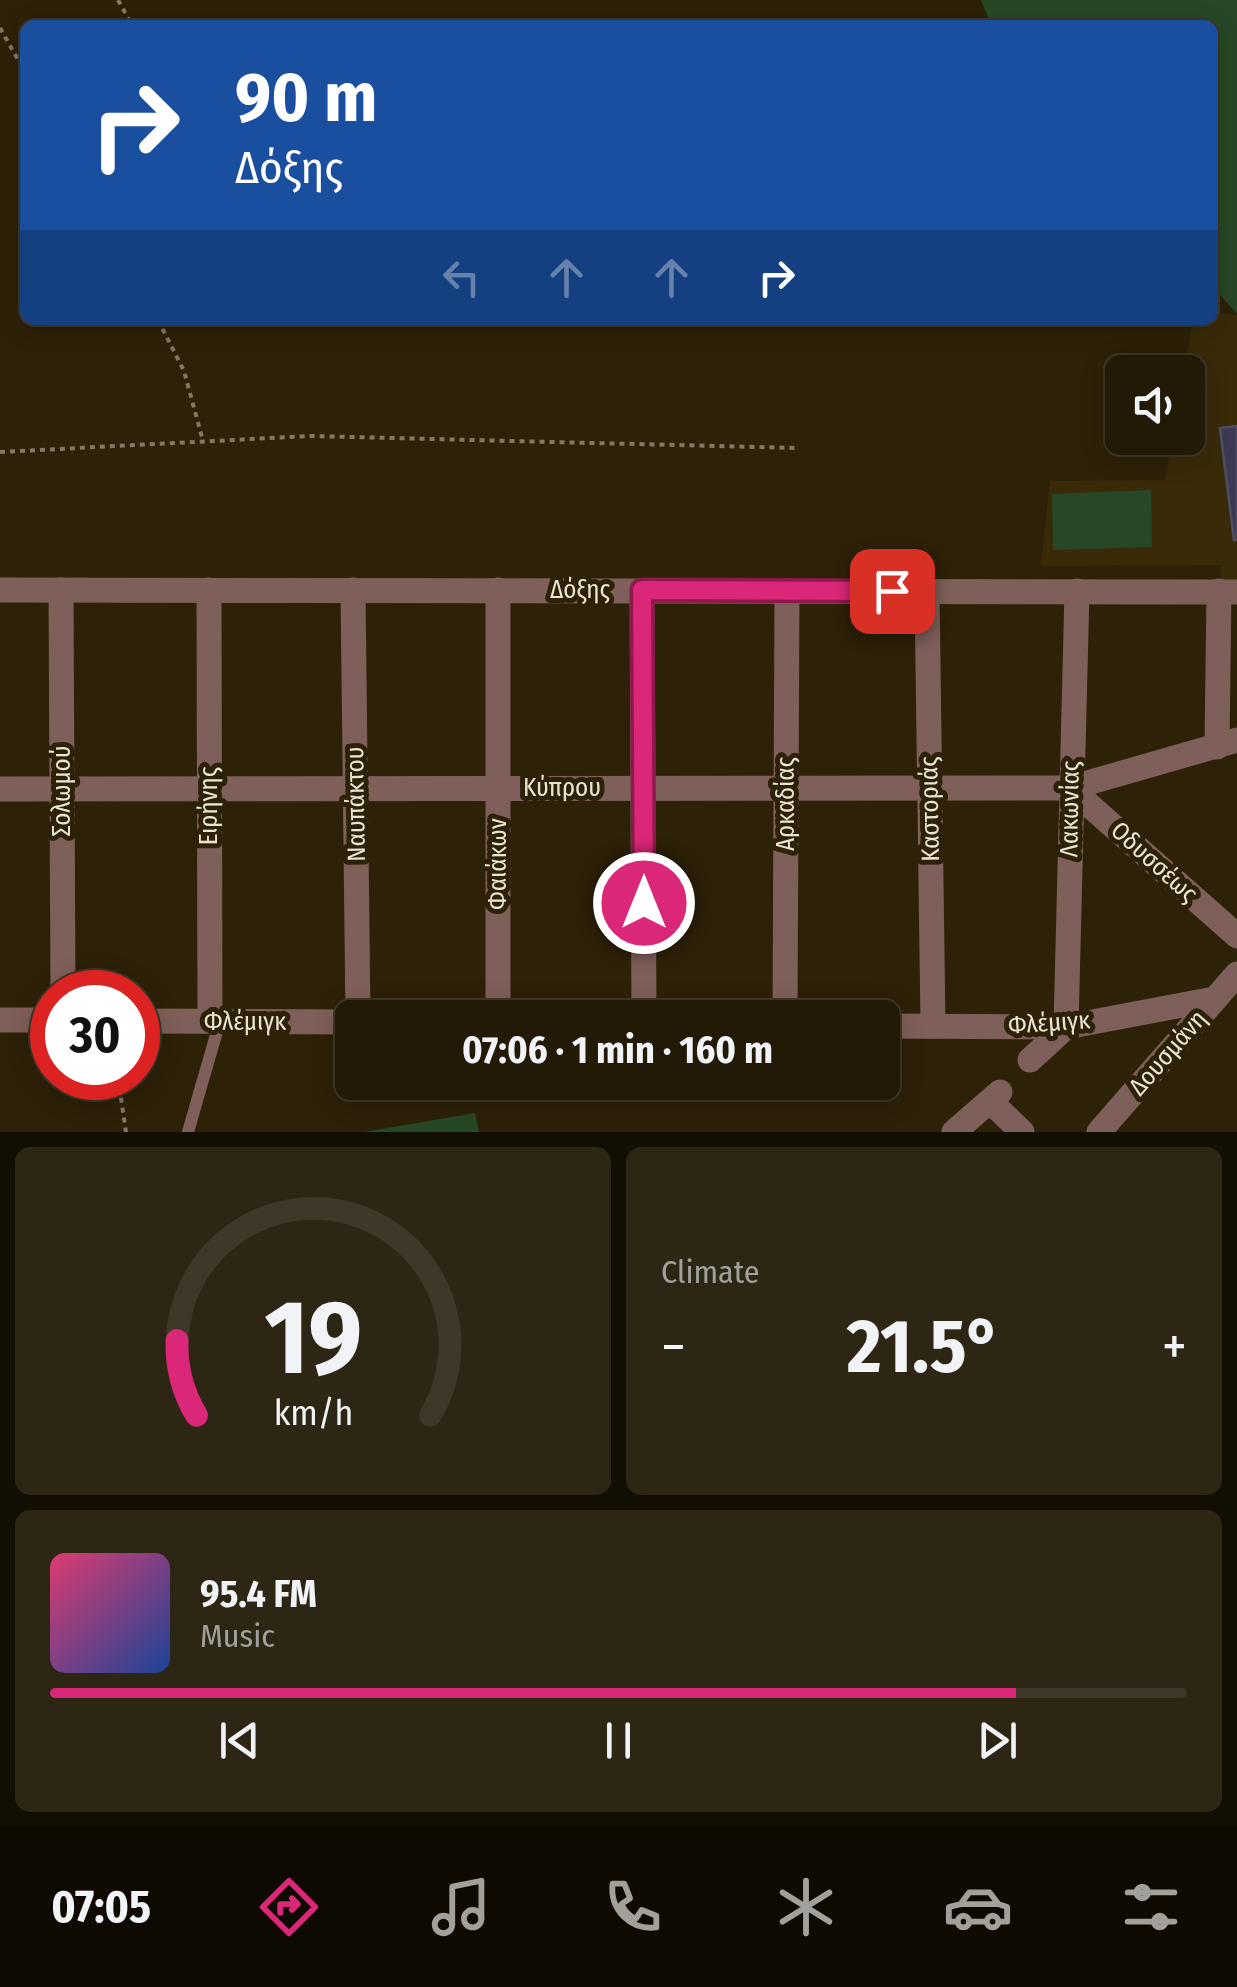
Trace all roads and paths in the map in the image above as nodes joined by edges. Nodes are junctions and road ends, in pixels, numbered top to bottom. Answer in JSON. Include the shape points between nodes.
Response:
{"nodes":[{"id":1,"x":0,"y":28,"type":"edge"},
{"id":2,"x":20,"y":63,"type":"edge"},
{"id":3,"x":161,"y":325,"type":"edge"},
{"id":4,"x":204,"y":440,"type":"junction"},
{"id":5,"x":797,"y":448,"type":"dead end"},
{"id":6,"x":0,"y":452,"type":"edge"},
{"id":7,"x":0,"y":590,"type":"edge"},
{"id":8,"x":62,"y":590,"type":"junction"},
{"id":9,"x":209,"y":590,"type":"junction"},
{"id":10,"x":353,"y":590,"type":"junction"},
{"id":11,"x":498,"y":590,"type":"junction"},
{"id":12,"x":642,"y":590,"type":"junction"},
{"id":13,"x":788,"y":591,"type":"junction"},
{"id":14,"x":926,"y":591,"type":"junction"},
{"id":15,"x":1077,"y":591,"type":"junction"},
{"id":16,"x":1228,"y":592,"type":"edge"},
{"id":17,"x":1227,"y":744,"type":"edge"},
{"id":18,"x":209,"y":788,"type":"junction"},
{"id":19,"x":356,"y":788,"type":"junction"},
{"id":20,"x":498,"y":788,"type":"junction"},
{"id":21,"x":643,"y":788,"type":"junction"},
{"id":22,"x":786,"y":788,"type":"junction"},
{"id":23,"x":930,"y":788,"type":"junction"},
{"id":24,"x":1070,"y":788,"type":"junction"},
{"id":25,"x":0,"y":789,"type":"edge"},
{"id":26,"x":62,"y":789,"type":"junction"},
{"id":27,"x":1237,"y":936,"type":"edge"},
{"id":28,"x":63,"y":970,"type":"edge"},
{"id":29,"x":1237,"y":974,"type":"edge"},
{"id":30,"x":1214,"y":999,"type":"junction"},
{"id":31,"x":358,"y":1000,"type":"edge"},
{"id":32,"x":498,"y":1000,"type":"edge"},
{"id":33,"x":644,"y":1000,"type":"edge"},
{"id":34,"x":786,"y":1000,"type":"edge"},
{"id":35,"x":0,"y":1020,"type":"edge"},
{"id":36,"x":30,"y":1020,"type":"edge"},
{"id":37,"x":160,"y":1021,"type":"edge"},
{"id":38,"x":215,"y":1021,"type":"junction"},
{"id":39,"x":335,"y":1022,"type":"edge"},
{"id":40,"x":900,"y":1026,"type":"edge"},
{"id":41,"x":934,"y":1026,"type":"junction"},
{"id":42,"x":1066,"y":1027,"type":"junction"},
{"id":43,"x":1030,"y":1060,"type":"dead end"},
{"id":44,"x":121,"y":1100,"type":"edge"},
{"id":45,"x":126,"y":1132,"type":"edge"},
{"id":46,"x":188,"y":1132,"type":"edge"},
{"id":47,"x":954,"y":1132,"type":"edge"},
{"id":48,"x":1022,"y":1132,"type":"edge"},
{"id":49,"x":1099,"y":1132,"type":"edge"}],
"edges":[{"from":1,"to":2,"type":"path"},
{"from":3,"to":4,"type":"path","via":[[184,371]]},
{"from":4,"to":5,"type":"path","via":[[310,436]]},
{"from":4,"to":6,"type":"path"},
{"from":7,"to":8,"type":"street","name":"Δόξης"},
{"from":8,"to":9,"type":"street","name":"Δόξης"},
{"from":8,"to":26,"type":"street","name":"Σολωμού"},
{"from":9,"to":10,"type":"street","name":"Δόξης"},
{"from":9,"to":18,"type":"street","name":"Ειρήνης"},
{"from":10,"to":11,"type":"street","name":"Δόξης"},
{"from":10,"to":19,"type":"street","name":"Ναυπάκτου"},
{"from":11,"to":12,"type":"street","name":"Δόξης"},
{"from":11,"to":20,"type":"street","name":"Φαιάκων"},
{"from":12,"to":13,"type":"street","name":"Δόξης"},
{"from":12,"to":21,"type":"street"},
{"from":13,"to":14,"type":"street","name":"Δόξης"},
{"from":13,"to":22,"type":"street","name":"Αρκαδίας"},
{"from":14,"to":15,"type":"street","name":"Δόξης"},
{"from":14,"to":23,"type":"street","name":"Καστοριάς"},
{"from":15,"to":16,"type":"street","name":"Δόξης"},
{"from":15,"to":24,"type":"street","name":"Λακωνίας"},
{"from":16,"to":17,"type":"street"},
{"from":17,"to":24,"type":"street","name":"Κύπρου"},
{"from":18,"to":19,"type":"street","name":"Κύπρου"},
{"from":18,"to":26,"type":"street","name":"Κύπρου"},
{"from":18,"to":38,"type":"street","name":"Ειρήνης"},
{"from":19,"to":20,"type":"street","name":"Κύπρου"},
{"from":19,"to":31,"type":"street","name":"Ναυπάκτου"},
{"from":20,"to":21,"type":"street","name":"Κύπρου"},
{"from":20,"to":32,"type":"street","name":"Φαιάκων"},
{"from":21,"to":22,"type":"street","name":"Κύπρου"},
{"from":21,"to":33,"type":"street"},
{"from":22,"to":23,"type":"street","name":"Κύπρου"},
{"from":22,"to":34,"type":"street","name":"Αρκαδίας"},
{"from":23,"to":24,"type":"street","name":"Κύπρου"},
{"from":23,"to":41,"type":"street","name":"Καστοριάς"},
{"from":24,"to":27,"type":"street","name":"Οδυσσέως"},
{"from":24,"to":42,"type":"street","name":"Λακωνίας"},
{"from":25,"to":26,"type":"street","name":"Κύπρου"},
{"from":26,"to":28,"type":"street","name":"Σολωμού"},
{"from":29,"to":30,"type":"street","name":"Δουσμάνη"},
{"from":30,"to":42,"type":"street","name":"Φλέμιγκ"},
{"from":30,"to":49,"type":"street","name":"Δουσμάνη"},
{"from":35,"to":36,"type":"street"},
{"from":37,"to":38,"type":"street","name":"Φλέμιγκ"},
{"from":38,"to":39,"type":"street","name":"Φλέμιγκ"},
{"from":38,"to":46,"type":"lane"},
{"from":40,"to":41,"type":"street","name":"Φλέμιγκ"},
{"from":41,"to":42,"type":"street","name":"Φλέμιγκ"},
{"from":42,"to":43,"type":"street"},
{"from":44,"to":45,"type":"path"},
{"from":47,"to":48,"type":"street","via":[[996,1097]]}]}
